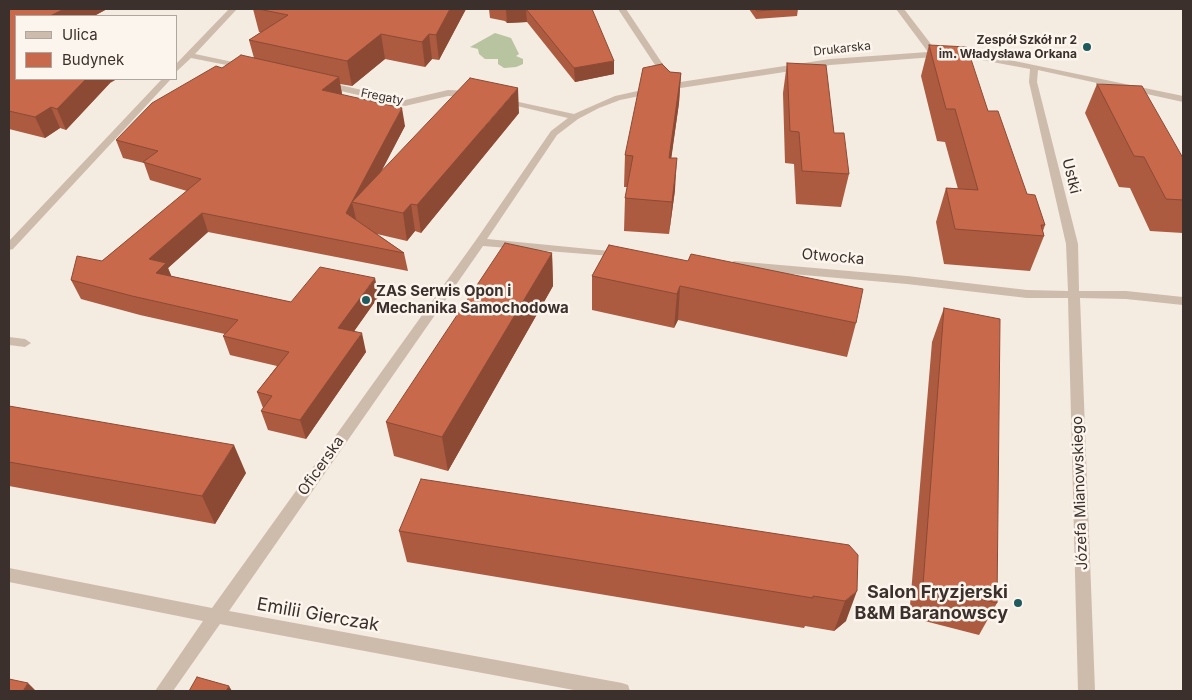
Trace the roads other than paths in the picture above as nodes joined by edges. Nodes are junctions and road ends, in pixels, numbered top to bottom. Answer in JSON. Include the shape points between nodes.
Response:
{"nodes":[{"id":1,"x":233,"y":9,"type":"edge"},
{"id":2,"x":622,"y":9,"type":"edge"},
{"id":3,"x":900,"y":9,"type":"edge"},
{"id":4,"x":934,"y":54,"type":"junction"},
{"id":5,"x":190,"y":55,"type":"junction"},
{"id":6,"x":178,"y":67,"type":"edge"},
{"id":7,"x":1034,"y":67,"type":"junction"},
{"id":8,"x":250,"y":69,"type":"edge"},
{"id":9,"x":167,"y":80,"type":"edge"},
{"id":10,"x":318,"y":84,"type":"edge"},
{"id":11,"x":674,"y":86,"type":"junction"},
{"id":12,"x":477,"y":95,"type":"edge"},
{"id":13,"x":495,"y":99,"type":"edge"},
{"id":14,"x":1183,"y":99,"type":"edge"},
{"id":15,"x":575,"y":117,"type":"junction"},
{"id":16,"x":480,"y":242,"type":"junction"},
{"id":17,"x":9,"y":247,"type":"edge"},
{"id":18,"x":634,"y":256,"type":"edge"},
{"id":19,"x":722,"y":264,"type":"edge"},
{"id":20,"x":1074,"y":294,"type":"junction"},
{"id":21,"x":1183,"y":301,"type":"edge"},
{"id":22,"x":9,"y":341,"type":"edge"},
{"id":23,"x":25,"y":343,"type":"dead end"},
{"id":24,"x":9,"y":575,"type":"edge"},
{"id":25,"x":215,"y":616,"type":"junction"},
{"id":26,"x":164,"y":691,"type":"edge"},
{"id":27,"x":622,"y":691,"type":"edge"},
{"id":28,"x":1087,"y":691,"type":"edge"}],
"edges":[{"from":1,"to":5,"type":"street"},
{"from":2,"to":11,"type":"street"},
{"from":3,"to":4,"type":"street"},
{"from":4,"to":7,"type":"street","name":"Drukarska","via":[[976,56]]},
{"from":4,"to":11,"type":"street","name":"Drukarska","via":[[830,62]]},
{"from":5,"to":6,"type":"street"},
{"from":5,"to":8,"type":"street"},
{"from":7,"to":14,"type":"street","name":"Drukarska"},
{"from":7,"to":20,"type":"street","name":"Ustki","via":[[1032,82],[1072,244]]},
{"from":9,"to":17,"type":"street"},
{"from":10,"to":12,"type":"street","name":"Fregaty","via":[[405,103],[448,93]]},
{"from":11,"to":15,"type":"street","name":"Drukarska","via":[[618,98]]},
{"from":13,"to":15,"type":"street"},
{"from":15,"to":16,"type":"street","name":"Drukarska","via":[[554,133]]},
{"from":16,"to":18,"type":"street"},
{"from":16,"to":25,"type":"street","name":"Oficerska"},
{"from":19,"to":20,"type":"street","name":"Otwocka","via":[[1027,294]]},
{"from":20,"to":21,"type":"street","name":"Otwocka"},
{"from":20,"to":28,"type":"street","name":"Józefa Mianowskiego"},
{"from":22,"to":23,"type":"street"},
{"from":24,"to":25,"type":"street","name":"Emilii Gierczak"},
{"from":25,"to":26,"type":"street","name":"Oficerska"},
{"from":25,"to":27,"type":"street","name":"Emilii Gierczak"}]}
